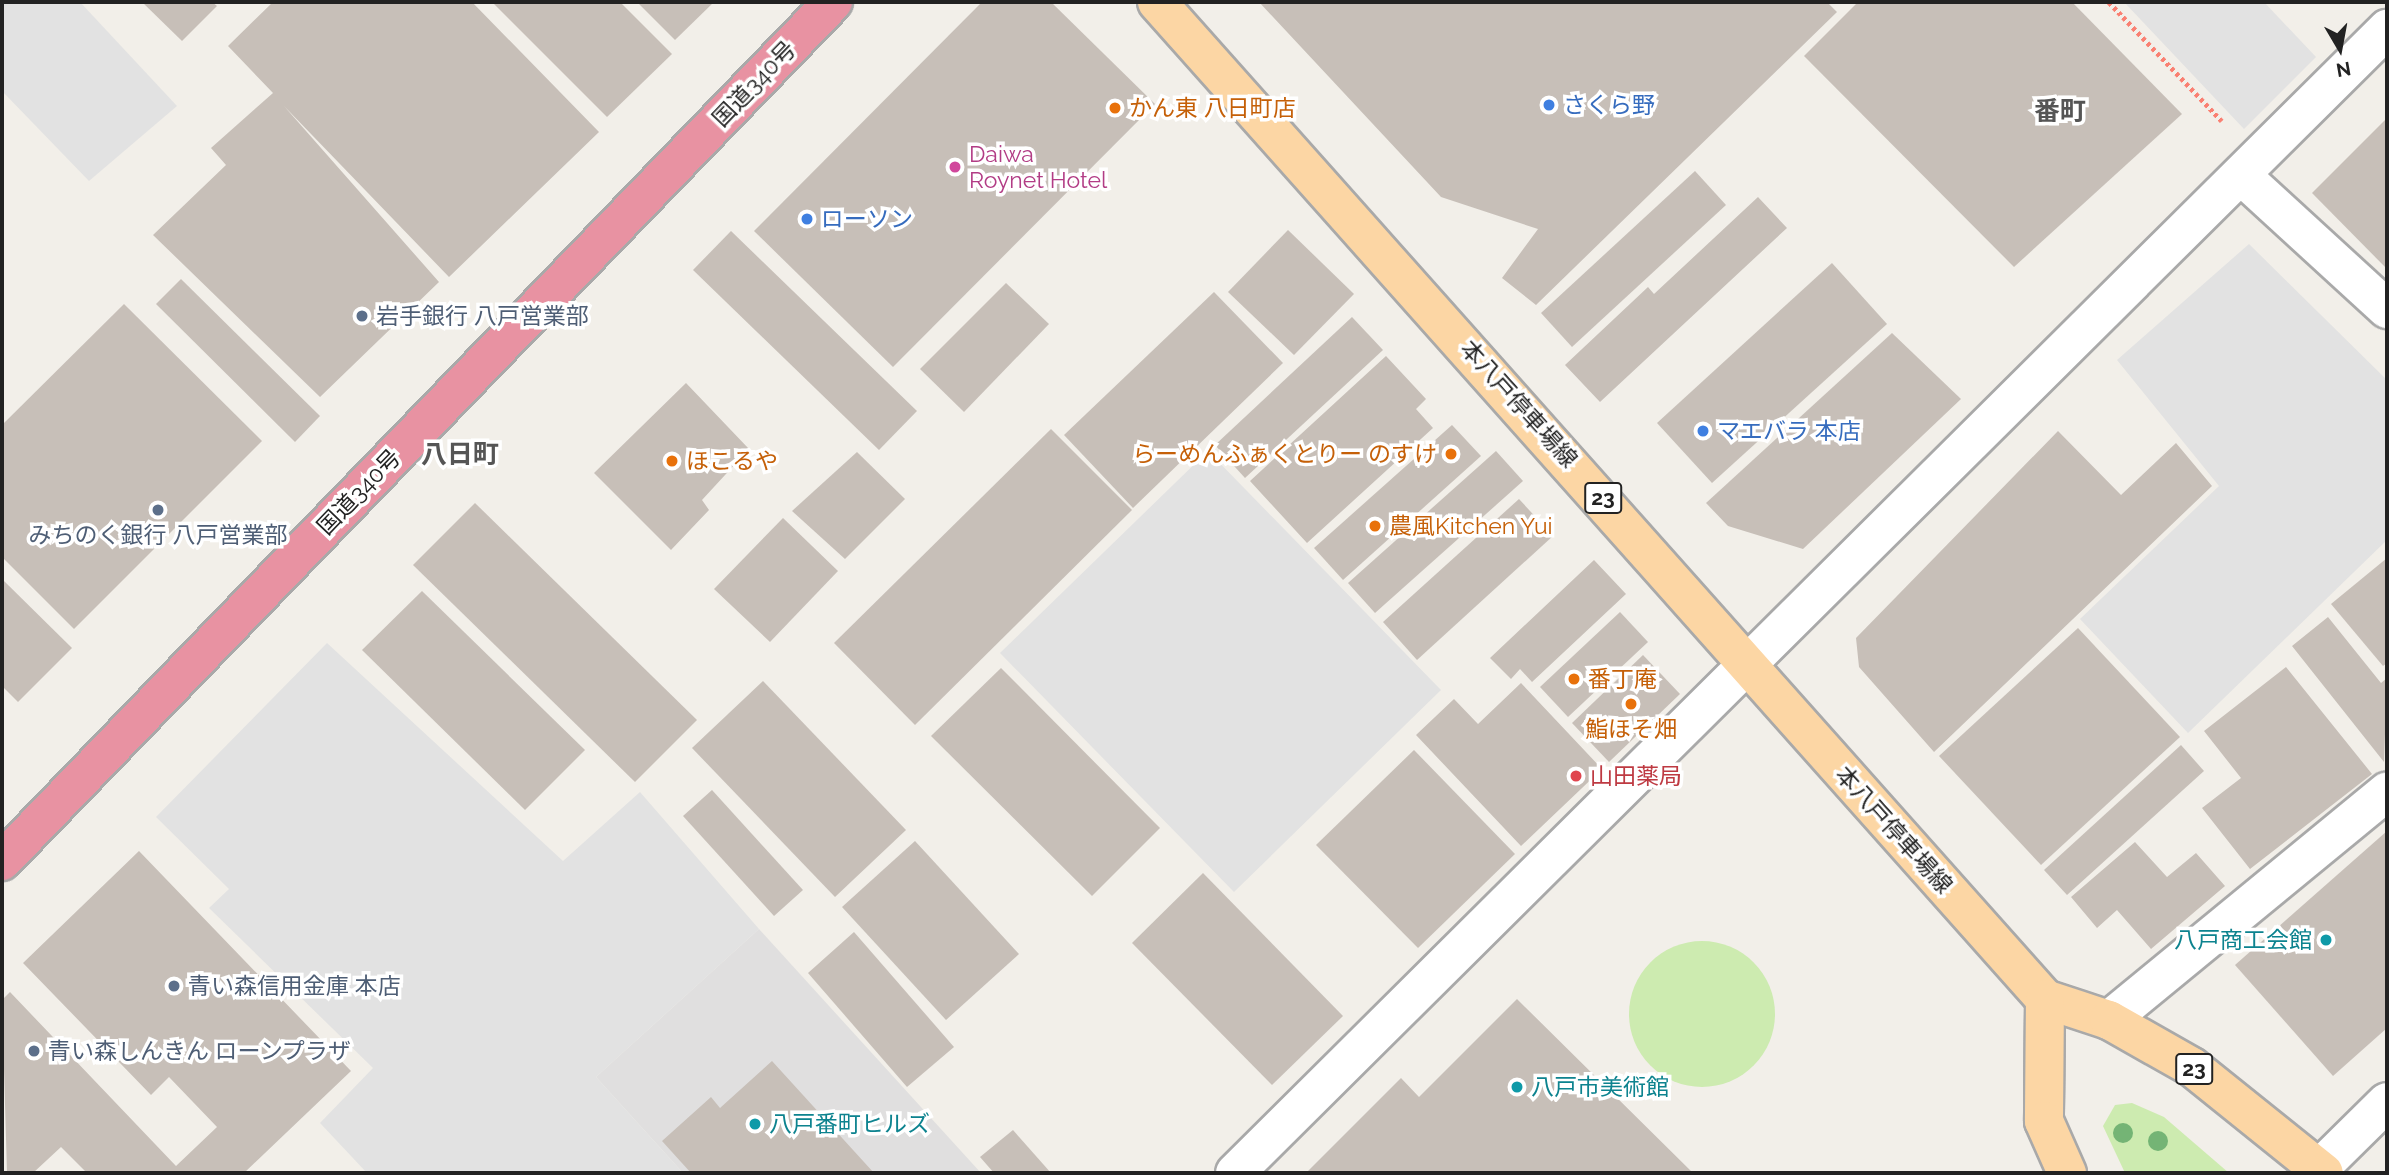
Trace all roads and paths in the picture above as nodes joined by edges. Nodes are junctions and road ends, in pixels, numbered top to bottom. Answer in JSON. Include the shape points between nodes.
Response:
{"nodes":[{"id":1,"x":833,"y":2,"type":"edge"},
{"id":2,"x":1157,"y":2,"type":"edge"},
{"id":3,"x":2109,"y":2,"type":"edge"},
{"id":4,"x":2387,"y":29,"type":"edge"},
{"id":5,"x":2250,"y":168,"type":"junction"},
{"id":6,"x":2387,"y":309,"type":"edge"},
{"id":7,"x":1749,"y":667,"type":"junction"},
{"id":8,"x":2387,"y":792,"type":"edge"},
{"id":9,"x":2,"y":861,"type":"edge"},
{"id":10,"x":2045,"y":999,"type":"junction"},
{"id":11,"x":2109,"y":1020,"type":"junction"},
{"id":12,"x":2387,"y":1102,"type":"edge"},
{"id":13,"x":2321,"y":1171,"type":"edge"},
{"id":14,"x":1235,"y":1173,"type":"edge"},
{"id":15,"x":2067,"y":1173,"type":"edge"}],
"edges":[{"from":1,"to":9,"type":"highway","name":"国道340号"},
{"from":2,"to":7,"type":"main road","name":"本八戸停車場線","number":"23"},
{"from":3,"to":5,"type":"path"},
{"from":4,"to":5,"type":"street"},
{"from":5,"to":6,"type":"street"},
{"from":5,"to":7,"type":"street"},
{"from":7,"to":10,"type":"main road","name":"本八戸停車場線","number":"23"},
{"from":7,"to":14,"type":"street"},
{"from":8,"to":11,"type":"street"},
{"from":10,"to":11,"type":"main road","number":"23"},
{"from":10,"to":15,"type":"main road","via":[[2044,1121]]},
{"from":11,"to":13,"type":"main road","number":"23","via":[[2192,1067]]},
{"from":12,"to":13,"type":"street"}]}
